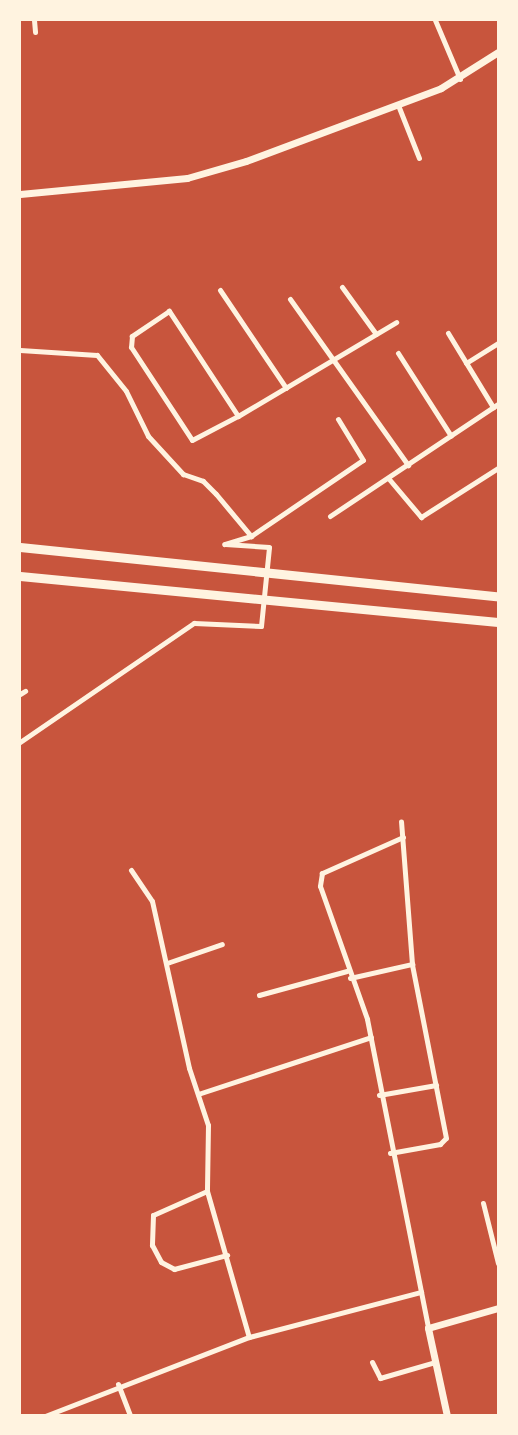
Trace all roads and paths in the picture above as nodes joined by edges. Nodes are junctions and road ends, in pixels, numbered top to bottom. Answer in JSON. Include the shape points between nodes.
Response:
{"nodes":[{"id":1,"x":34,"y":20,"type":"edge"},
{"id":2,"x":435,"y":20,"type":"edge"},
{"id":3,"x":35,"y":32,"type":"dead end"},
{"id":4,"x":498,"y":52,"type":"edge"},
{"id":5,"x":460,"y":79,"type":"junction"},
{"id":6,"x":398,"y":105,"type":"junction"},
{"id":7,"x":419,"y":158,"type":"dead end"},
{"id":8,"x":20,"y":194,"type":"edge"},
{"id":9,"x":342,"y":287,"type":"dead end"},
{"id":10,"x":220,"y":290,"type":"dead end"},
{"id":11,"x":290,"y":299,"type":"dead end"},
{"id":12,"x":396,"y":322,"type":"dead end"},
{"id":13,"x":448,"y":333,"type":"dead end"},
{"id":14,"x":376,"y":334,"type":"junction"},
{"id":15,"x":498,"y":343,"type":"edge"},
{"id":16,"x":20,"y":350,"type":"edge"},
{"id":17,"x":398,"y":353,"type":"dead end"},
{"id":18,"x":333,"y":359,"type":"junction"},
{"id":19,"x":466,"y":363,"type":"junction"},
{"id":20,"x":286,"y":388,"type":"junction"},
{"id":21,"x":496,"y":406,"type":"edge"},
{"id":22,"x":238,"y":416,"type":"junction"},
{"id":23,"x":338,"y":419,"type":"dead end"},
{"id":24,"x":451,"y":436,"type":"junction"},
{"id":25,"x":408,"y":465,"type":"junction"},
{"id":26,"x":498,"y":468,"type":"edge"},
{"id":27,"x":389,"y":479,"type":"junction"},
{"id":28,"x":330,"y":516,"type":"dead end"},
{"id":29,"x":251,"y":536,"type":"junction"},
{"id":30,"x":20,"y":547,"type":"edge"},
{"id":31,"x":20,"y":576,"type":"edge"},
{"id":32,"x":498,"y":596,"type":"edge"},
{"id":33,"x":498,"y":622,"type":"edge"},
{"id":34,"x":20,"y":742,"type":"edge"},
{"id":35,"x":400,"y":821,"type":"dead end"},
{"id":36,"x":403,"y":837,"type":"junction"},
{"id":37,"x":131,"y":870,"type":"dead end"},
{"id":38,"x":222,"y":944,"type":"dead end"},
{"id":39,"x":167,"y":963,"type":"junction"},
{"id":40,"x":412,"y":964,"type":"junction"},
{"id":41,"x":347,"y":971,"type":"junction"},
{"id":42,"x":350,"y":978,"type":"junction"},
{"id":43,"x":259,"y":995,"type":"dead end"},
{"id":44,"x":371,"y":1037,"type":"junction"},
{"id":45,"x":436,"y":1085,"type":"junction"},
{"id":46,"x":198,"y":1094,"type":"junction"},
{"id":47,"x":379,"y":1095,"type":"junction"},
{"id":48,"x":390,"y":1153,"type":"junction"},
{"id":49,"x":207,"y":1191,"type":"junction"},
{"id":50,"x":483,"y":1203,"type":"dead end"},
{"id":51,"x":227,"y":1255,"type":"junction"},
{"id":52,"x":498,"y":1263,"type":"edge"},
{"id":53,"x":420,"y":1292,"type":"junction"},
{"id":54,"x":498,"y":1308,"type":"edge"},
{"id":55,"x":428,"y":1328,"type":"junction"},
{"id":56,"x":249,"y":1337,"type":"junction"},
{"id":57,"x":372,"y":1362,"type":"dead end"},
{"id":58,"x":435,"y":1362,"type":"junction"},
{"id":59,"x":118,"y":1384,"type":"junction"},
{"id":60,"x":45,"y":1416,"type":"edge"},
{"id":61,"x":130,"y":1416,"type":"edge"},
{"id":62,"x":447,"y":1416,"type":"edge"}],
"edges":[{"from":1,"to":3,"type":"street"},
{"from":2,"to":5,"type":"street"},
{"from":4,"to":5,"type":"street"},
{"from":5,"to":6,"type":"street"},
{"from":6,"to":7,"type":"street"},
{"from":6,"to":8,"type":"street","via":[[323,136],[187,178]]},
{"from":9,"to":14,"type":"street"},
{"from":10,"to":20,"type":"street"},
{"from":11,"to":18,"type":"street"},
{"from":12,"to":14,"type":"street"},
{"from":13,"to":19,"type":"street"},
{"from":14,"to":18,"type":"street"},
{"from":15,"to":19,"type":"street"},
{"from":16,"to":29,"type":"street","via":[[93,352],[126,391],[148,435],[183,474],[202,481],[216,494]]},
{"from":17,"to":24,"type":"street"},
{"from":18,"to":20,"type":"street"},
{"from":18,"to":25,"type":"street"},
{"from":19,"to":21,"type":"street"},
{"from":20,"to":22,"type":"street"},
{"from":21,"to":24,"type":"street"},
{"from":22,"to":22,"type":"street","via":[[169,311],[132,336],[131,347],[188,439]]},
{"from":23,"to":29,"type":"street","via":[[363,460]]},
{"from":24,"to":25,"type":"street"},
{"from":25,"to":27,"type":"street"},
{"from":26,"to":27,"type":"street","via":[[421,517]]},
{"from":27,"to":28,"type":"street"},
{"from":29,"to":34,"type":"street","via":[[223,543],[267,546],[259,627],[194,622]]},
{"from":30,"to":32,"type":"highway"},
{"from":31,"to":33,"type":"highway"},
{"from":35,"to":36,"type":"street"},
{"from":36,"to":40,"type":"street"},
{"from":36,"to":41,"type":"street","via":[[337,864],[320,878]]},
{"from":37,"to":39,"type":"street","via":[[152,901]]},
{"from":38,"to":39,"type":"street"},
{"from":39,"to":46,"type":"street"},
{"from":40,"to":42,"type":"street"},
{"from":40,"to":45,"type":"street"},
{"from":41,"to":42,"type":"street"},
{"from":41,"to":43,"type":"street"},
{"from":42,"to":44,"type":"street"},
{"from":44,"to":46,"type":"street"},
{"from":44,"to":47,"type":"street"},
{"from":45,"to":47,"type":"street"},
{"from":45,"to":48,"type":"street","via":[[444,1142]]},
{"from":46,"to":49,"type":"street","via":[[210,1138]]},
{"from":47,"to":48,"type":"street"},
{"from":48,"to":53,"type":"street"},
{"from":49,"to":51,"type":"street"},
{"from":49,"to":51,"type":"street","via":[[153,1215],[152,1245],[161,1262],[174,1269]]},
{"from":50,"to":52,"type":"street"},
{"from":51,"to":56,"type":"street"},
{"from":53,"to":55,"type":"street"},
{"from":53,"to":56,"type":"street"},
{"from":54,"to":55,"type":"street"},
{"from":55,"to":58,"type":"street"},
{"from":56,"to":59,"type":"street"},
{"from":57,"to":58,"type":"street","via":[[380,1378]]},
{"from":58,"to":62,"type":"street"},
{"from":59,"to":60,"type":"street"},
{"from":59,"to":61,"type":"street"}]}
